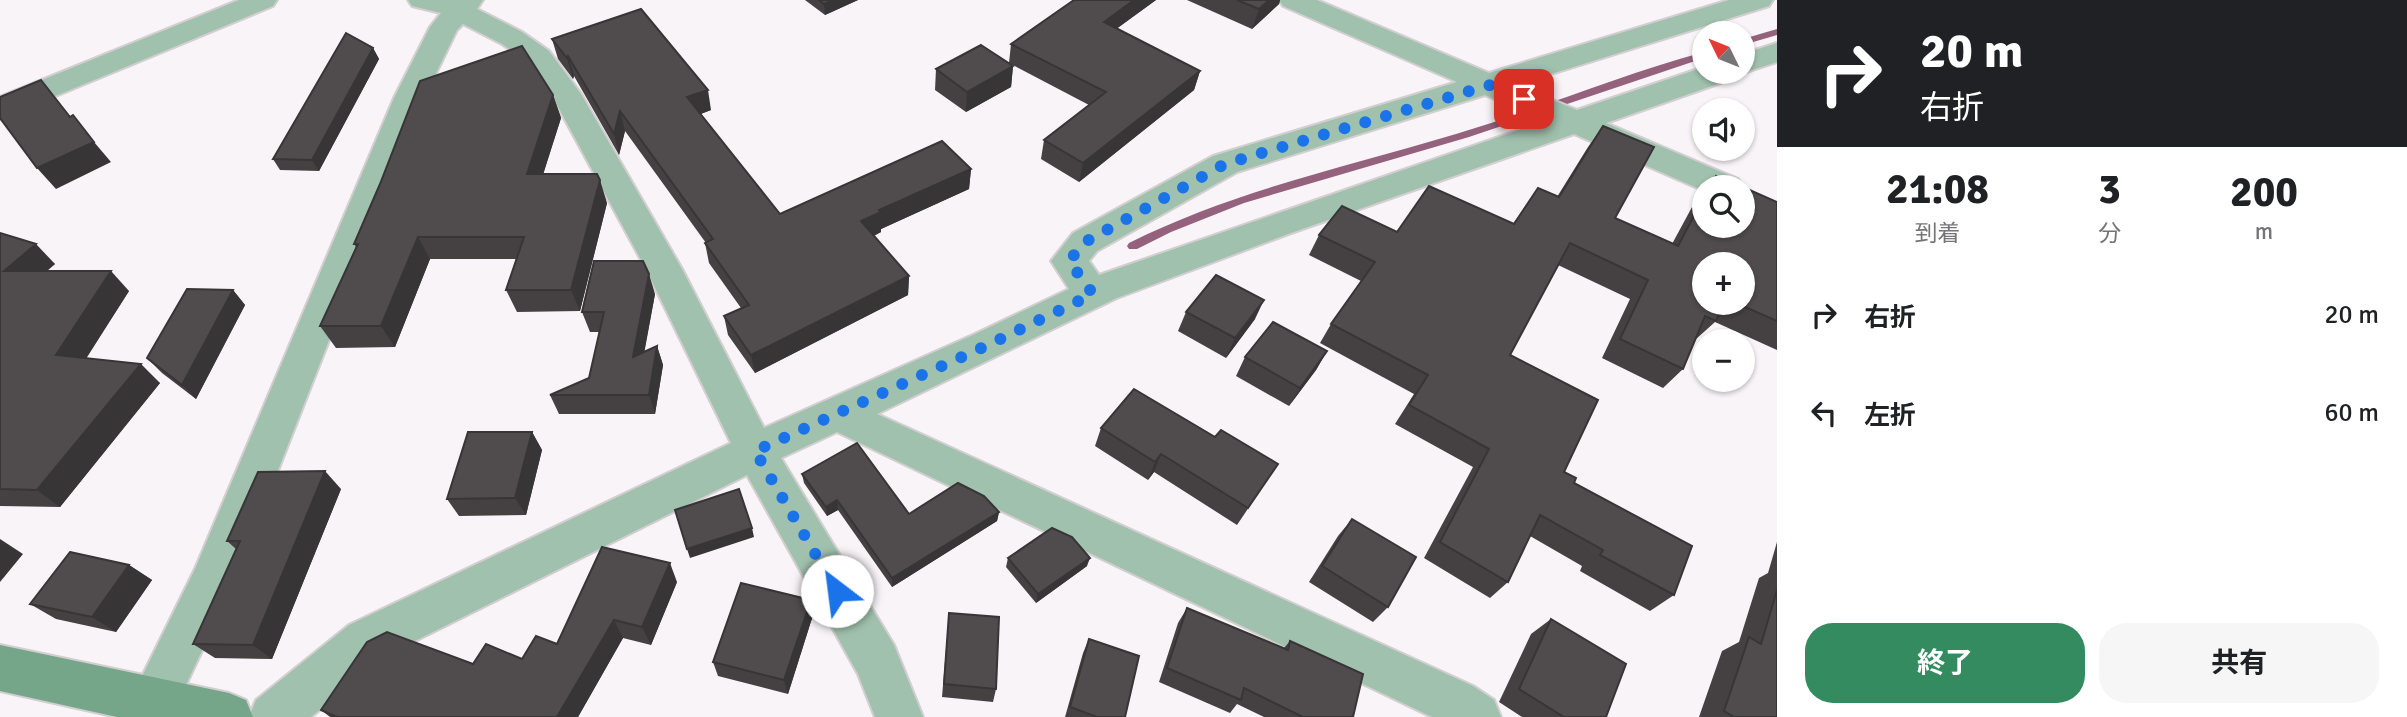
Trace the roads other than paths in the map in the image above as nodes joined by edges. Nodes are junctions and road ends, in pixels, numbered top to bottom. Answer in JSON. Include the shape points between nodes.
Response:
{"nodes":[{"id":1,"x":262,"y":0,"type":"edge"},
{"id":2,"x":422,"y":0,"type":"edge"},
{"id":3,"x":1293,"y":0,"type":"edge"},
{"id":4,"x":1759,"y":0,"type":"edge"},
{"id":5,"x":464,"y":6,"type":"edge"},
{"id":6,"x":1777,"y":52,"type":"edge"},
{"id":7,"x":1755,"y":60,"type":"edge"},
{"id":8,"x":1692,"y":81,"type":"edge"},
{"id":9,"x":1497,"y":88,"type":"junction"},
{"id":10,"x":0,"y":109,"type":"edge"},
{"id":11,"x":1570,"y":120,"type":"junction"},
{"id":12,"x":1697,"y":175,"type":"edge"},
{"id":13,"x":1093,"y":294,"type":"junction"},
{"id":14,"x":838,"y":414,"type":"junction"},
{"id":15,"x":755,"y":451,"type":"junction"},
{"id":16,"x":0,"y":668,"type":"edge"},
{"id":17,"x":151,"y":709,"type":"edge"},
{"id":18,"x":229,"y":717,"type":"edge"},
{"id":19,"x":273,"y":717,"type":"edge"},
{"id":20,"x":899,"y":717,"type":"edge"},
{"id":21,"x":1477,"y":717,"type":"edge"}],
"edges":[{"from":1,"to":10,"type":"street"},
{"from":2,"to":5,"type":"street"},
{"from":3,"to":9,"type":"street"},
{"from":4,"to":9,"type":"street"},
{"from":5,"to":15,"type":"street","via":[[539,57],[570,101],[664,269]]},
{"from":5,"to":17,"type":"street","via":[[444,27],[409,98],[213,580]]},
{"from":6,"to":7,"type":"street"},
{"from":8,"to":11,"type":"street"},
{"from":9,"to":11,"type":"street"},
{"from":9,"to":13,"type":"street","via":[[1225,164],[1085,242],[1069,261]]},
{"from":11,"to":12,"type":"street"},
{"from":11,"to":13,"type":"street"},
{"from":13,"to":14,"type":"street"},
{"from":14,"to":15,"type":"street"},
{"from":14,"to":21,"type":"street","via":[[1456,703]]},
{"from":15,"to":19,"type":"street","via":[[366,641]]},
{"from":15,"to":20,"type":"street","via":[[877,661]]},
{"from":16,"to":17,"type":"main road"},
{"from":17,"to":18,"type":"main road"}]}
